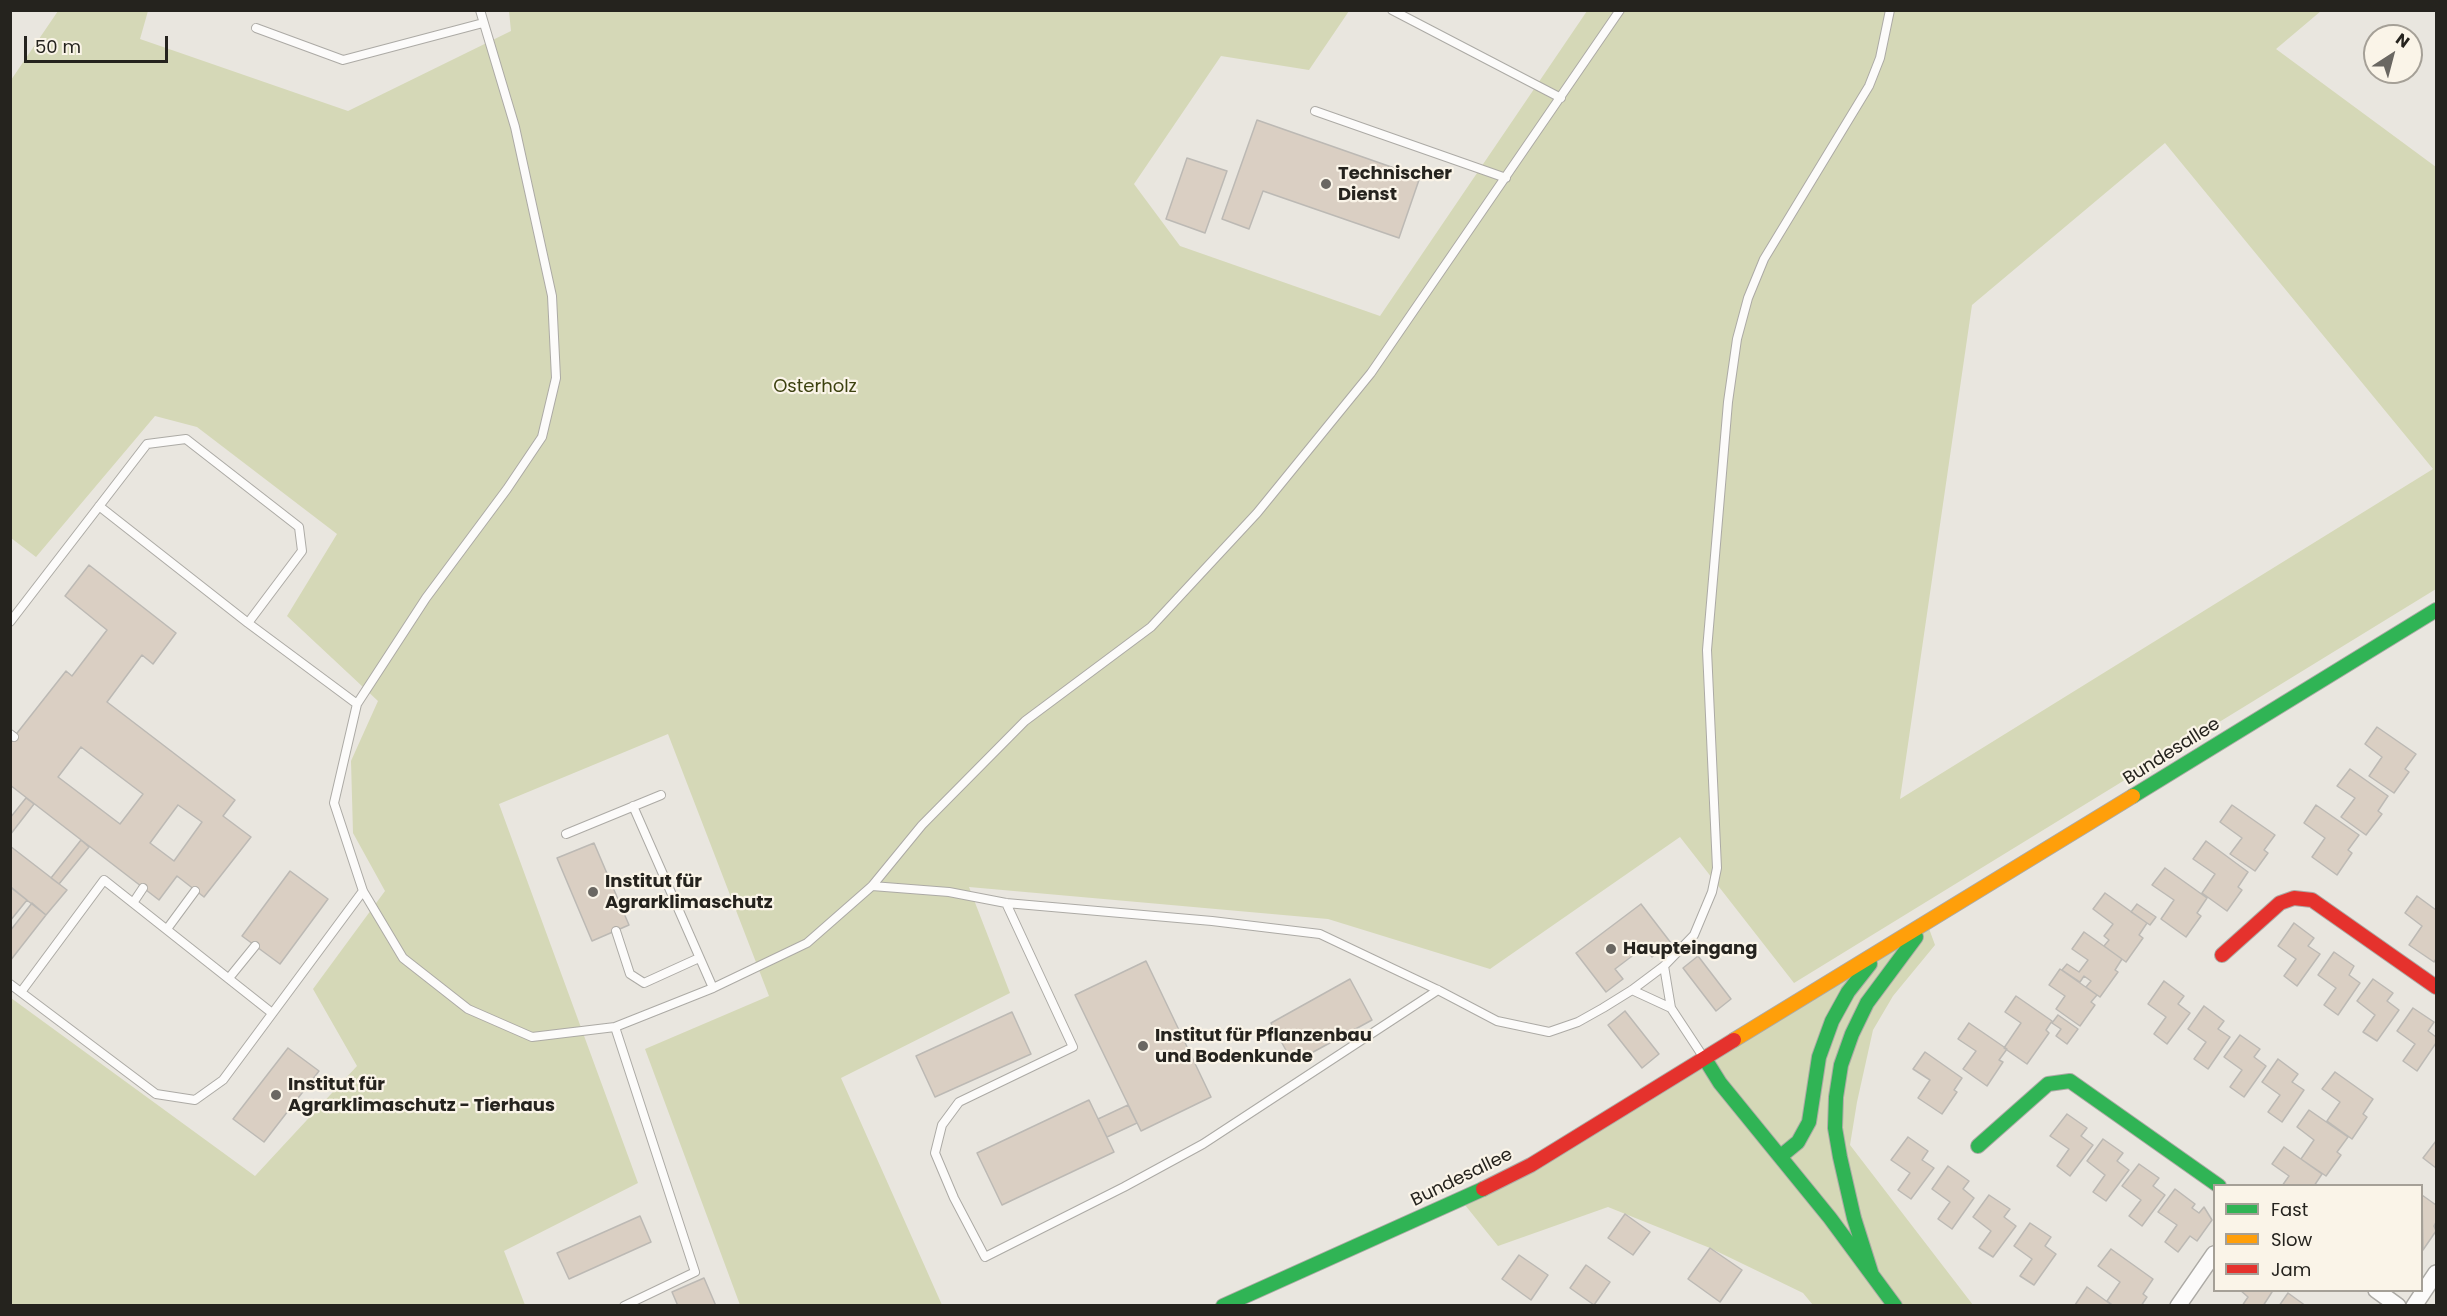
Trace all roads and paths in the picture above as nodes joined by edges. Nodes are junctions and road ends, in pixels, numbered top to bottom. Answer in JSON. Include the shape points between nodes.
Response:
{"nodes":[{"id":1,"x":480,"y":10,"type":"edge"},
{"id":2,"x":1392,"y":10,"type":"edge"},
{"id":3,"x":1620,"y":10,"type":"edge"},
{"id":4,"x":1890,"y":10,"type":"edge"},
{"id":5,"x":483,"y":23,"type":"junction"},
{"id":6,"x":256,"y":28,"type":"dead end"},
{"id":7,"x":1561,"y":98,"type":"junction"},
{"id":8,"x":1315,"y":111,"type":"dead end"},
{"id":9,"x":1506,"y":178,"type":"junction"},
{"id":10,"x":99,"y":506,"type":"junction"},
{"id":11,"x":2436,"y":610,"type":"edge"},
{"id":12,"x":10,"y":622,"type":"edge"},
{"id":13,"x":248,"y":623,"type":"junction"},
{"id":14,"x":357,"y":704,"type":"junction"},
{"id":15,"x":661,"y":795,"type":"dead end"},
{"id":16,"x":633,"y":806,"type":"junction"},
{"id":17,"x":566,"y":834,"type":"dead end"},
{"id":18,"x":872,"y":886,"type":"junction"},
{"id":19,"x":143,"y":888,"type":"dead end"},
{"id":20,"x":195,"y":891,"type":"dead end"},
{"id":21,"x":363,"y":891,"type":"junction"},
{"id":22,"x":133,"y":903,"type":"junction"},
{"id":23,"x":1006,"y":903,"type":"junction"},
{"id":24,"x":1927,"y":923,"type":"junction"},
{"id":25,"x":166,"y":929,"type":"junction"},
{"id":26,"x":616,"y":931,"type":"dead end"},
{"id":27,"x":255,"y":946,"type":"dead end"},
{"id":28,"x":1878,"y":953,"type":"junction"},
{"id":29,"x":2222,"y":955,"type":"dead end"},
{"id":30,"x":699,"y":958,"type":"junction"},
{"id":31,"x":1664,"y":966,"type":"junction"},
{"id":32,"x":229,"y":978,"type":"junction"},
{"id":33,"x":10,"y":984,"type":"edge"},
{"id":34,"x":2436,"y":987,"type":"edge"},
{"id":35,"x":713,"y":988,"type":"junction"},
{"id":36,"x":1438,"y":990,"type":"junction"},
{"id":37,"x":1632,"y":990,"type":"junction"},
{"id":38,"x":21,"y":992,"type":"junction"},
{"id":39,"x":1671,"y":1008,"type":"junction"},
{"id":40,"x":273,"y":1013,"type":"junction"},
{"id":41,"x":615,"y":1027,"type":"junction"},
{"id":42,"x":1705,"y":1059,"type":"junction"},
{"id":43,"x":1978,"y":1146,"type":"dead end"},
{"id":44,"x":1780,"y":1156,"type":"junction"},
{"id":45,"x":2218,"y":1184,"type":"edge"},
{"id":46,"x":2213,"y":1255,"type":"edge"},
{"id":47,"x":2436,"y":1273,"type":"edge"},
{"id":48,"x":1872,"y":1275,"type":"junction"},
{"id":49,"x":2379,"y":1292,"type":"edge"},
{"id":50,"x":2423,"y":1292,"type":"edge"},
{"id":51,"x":2423,"y":1292,"type":"edge"},
{"id":52,"x":624,"y":1305,"type":"edge"},
{"id":53,"x":1223,"y":1305,"type":"edge"},
{"id":54,"x":1895,"y":1305,"type":"edge"},
{"id":55,"x":2178,"y":1305,"type":"edge"},
{"id":56,"x":2398,"y":1305,"type":"edge"},
{"id":57,"x":2414,"y":1305,"type":"edge"}],
"edges":[{"from":1,"to":5,"type":"lane"},
{"from":2,"to":7,"type":"lane"},
{"from":3,"to":7,"type":"lane"},
{"from":4,"to":31,"type":"lane","via":[[1880,58],[1869,86],[1764,260],[1748,298],[1735,347],[1707,650],[1717,868],[1712,892],[1694,935]]},
{"from":5,"to":6,"type":"lane","via":[[343,60]]},
{"from":5,"to":14,"type":"lane","via":[[515,127],[552,296],[556,378],[542,437],[426,598]]},
{"from":7,"to":9,"type":"lane"},
{"from":8,"to":9,"type":"lane"},
{"from":9,"to":18,"type":"lane","via":[[1371,373],[1257,513],[1151,627],[1025,721],[922,825]]},
{"from":10,"to":12,"type":"lane"},
{"from":10,"to":13,"type":"lane"},
{"from":10,"to":13,"type":"lane","via":[[147,444],[186,439],[299,527],[302,550]]},
{"from":11,"to":24,"type":"street","name":"Bundesallee"},
{"from":13,"to":14,"type":"lane"},
{"from":14,"to":21,"type":"lane","via":[[334,803]]},
{"from":15,"to":16,"type":"lane"},
{"from":16,"to":17,"type":"lane"},
{"from":16,"to":30,"type":"lane"},
{"from":18,"to":23,"type":"lane","via":[[949,892]]},
{"from":18,"to":35,"type":"lane","via":[[807,943]]},
{"from":19,"to":22,"type":"lane"},
{"from":20,"to":25,"type":"lane"},
{"from":21,"to":40,"type":"lane"},
{"from":21,"to":41,"type":"lane","via":[[403,958],[468,1009],[532,1037]]},
{"from":22,"to":25,"type":"lane"},
{"from":22,"to":38,"type":"lane","via":[[104,880]]},
{"from":23,"to":36,"type":"lane","via":[[1320,934]]},
{"from":23,"to":36,"type":"lane","via":[[1073,1047],[959,1102],[942,1125],[934,1153],[985,1257],[1203,1144]]},
{"from":24,"to":28,"type":"street","name":"Bundesallee"},
{"from":24,"to":48,"type":"street","name":"Bundesallee","via":[[1867,1003],[1841,1065],[1836,1096],[1835,1128],[1840,1157]]},
{"from":25,"to":32,"type":"lane"},
{"from":26,"to":30,"type":"lane","via":[[630,974],[644,983]]},
{"from":27,"to":32,"type":"lane"},
{"from":28,"to":42,"type":"street","name":"Bundesallee"},
{"from":28,"to":44,"type":"street","name":"Bundesallee","via":[[1832,1021],[1819,1057],[1809,1122],[1798,1142]]},
{"from":29,"to":34,"type":"street","via":[[2280,903],[2294,898],[2312,900]]},
{"from":30,"to":35,"type":"lane"},
{"from":31,"to":37,"type":"lane"},
{"from":31,"to":39,"type":"lane"},
{"from":32,"to":40,"type":"lane"},
{"from":33,"to":38,"type":"lane"},
{"from":35,"to":41,"type":"lane"},
{"from":36,"to":37,"type":"lane","via":[[1497,1021],[1549,1032],[1578,1022]]},
{"from":37,"to":39,"type":"lane"},
{"from":38,"to":40,"type":"lane","via":[[156,1094],[195,1100],[223,1080]]},
{"from":39,"to":42,"type":"lane"},
{"from":41,"to":52,"type":"lane","via":[[695,1272]]},
{"from":42,"to":44,"type":"street","name":"Bundesallee"},
{"from":42,"to":53,"type":"street","name":"Bundesallee","via":[[1531,1165]]},
{"from":43,"to":45,"type":"street","via":[[2048,1084],[2070,1081]]},
{"from":44,"to":48,"type":"street","name":"Bundesallee"},
{"from":46,"to":55,"type":"street"},
{"from":47,"to":50,"type":"street"},
{"from":48,"to":54,"type":"street","name":"Bundesallee"},
{"from":49,"to":56,"type":"street"},
{"from":51,"to":57,"type":"street"}]}
